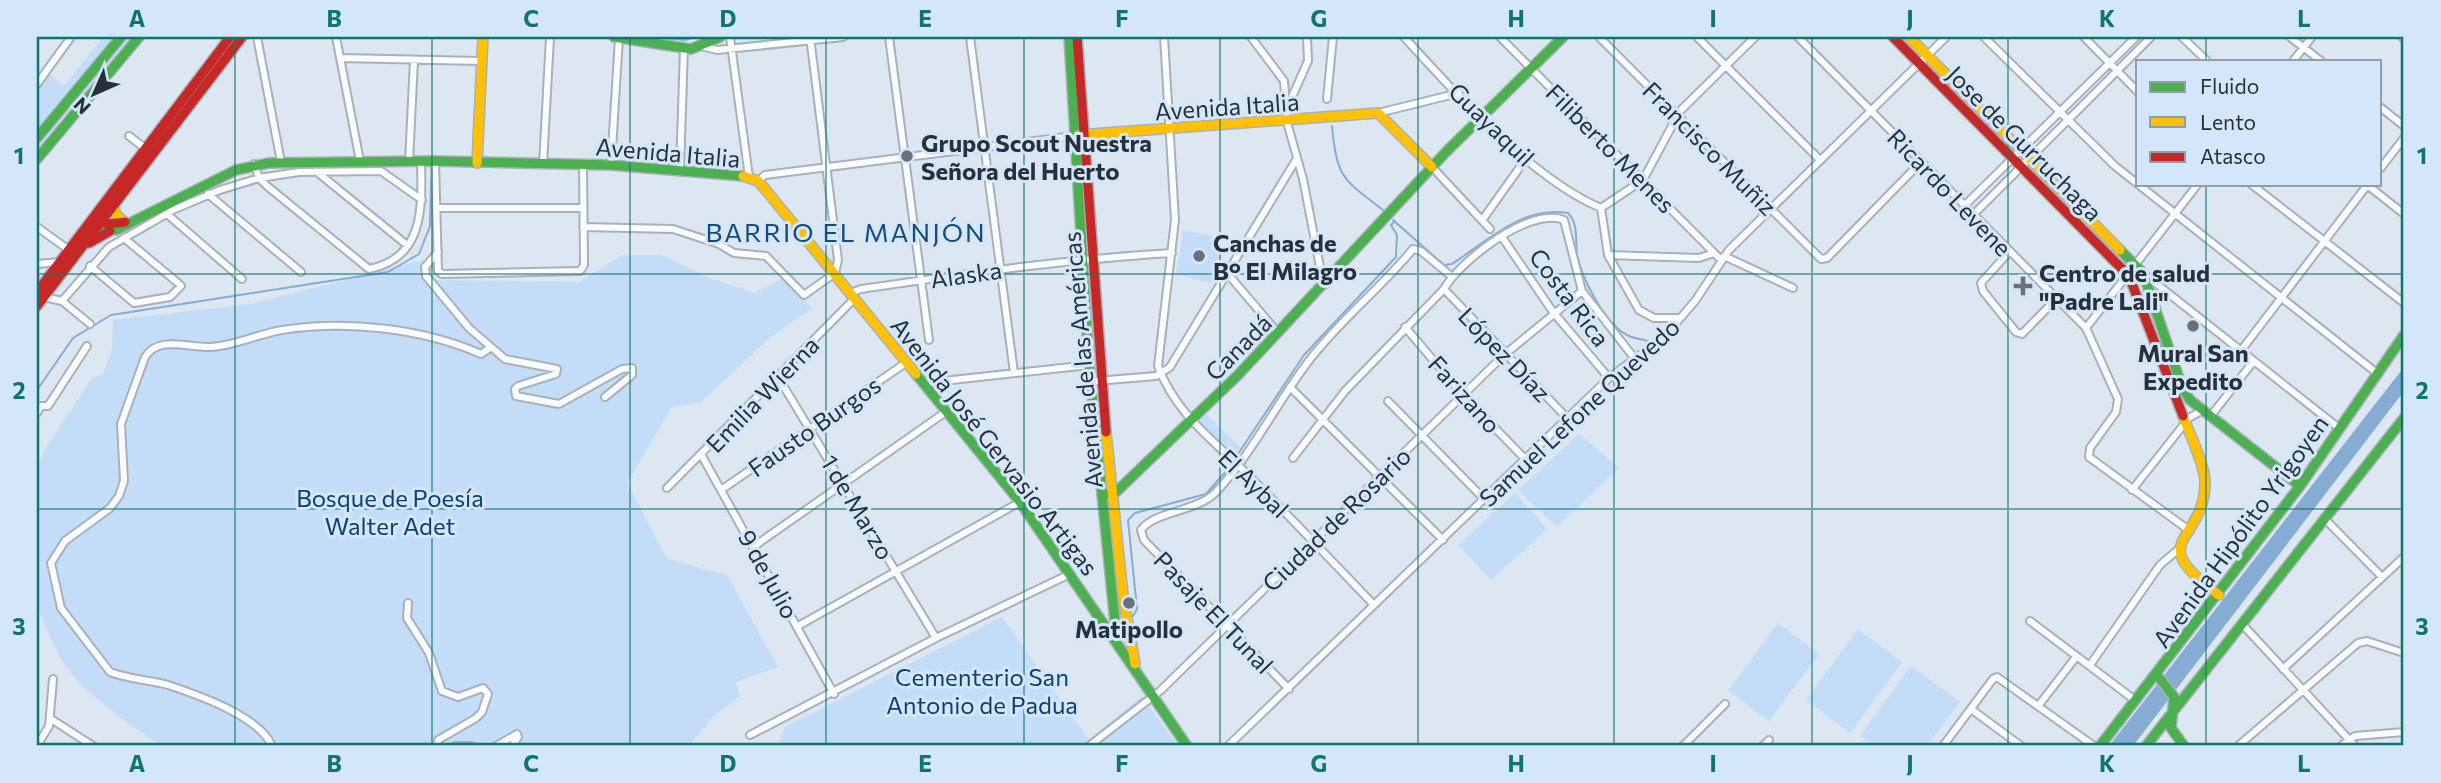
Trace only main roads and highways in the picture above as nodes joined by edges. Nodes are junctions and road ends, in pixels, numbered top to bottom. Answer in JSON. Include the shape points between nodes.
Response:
{"nodes":[{"id":1,"x":121,"y":37,"type":"edge"},
{"id":2,"x":138,"y":37,"type":"edge"},
{"id":3,"x":230,"y":37,"type":"edge"},
{"id":4,"x":242,"y":37,"type":"edge"},
{"id":5,"x":483,"y":37,"type":"edge"},
{"id":6,"x":617,"y":37,"type":"edge"},
{"id":7,"x":720,"y":37,"type":"edge"},
{"id":8,"x":1069,"y":37,"type":"edge"},
{"id":9,"x":1077,"y":37,"type":"edge"},
{"id":10,"x":1563,"y":37,"type":"edge"},
{"id":11,"x":1893,"y":37,"type":"edge"},
{"id":12,"x":1909,"y":37,"type":"edge"},
{"id":13,"x":1079,"y":135,"type":"junction"},
{"id":14,"x":37,"y":138,"type":"edge"},
{"id":15,"x":37,"y":159,"type":"edge"},
{"id":16,"x":477,"y":163,"type":"junction"},
{"id":17,"x":1432,"y":167,"type":"junction"},
{"id":18,"x":753,"y":179,"type":"joint"},
{"id":19,"x":114,"y":205,"type":"junction"},
{"id":20,"x":127,"y":222,"type":"junction"},
{"id":21,"x":96,"y":223,"type":"junction"},
{"id":22,"x":110,"y":231,"type":"junction"},
{"id":23,"x":76,"y":251,"type":"junction"},
{"id":24,"x":1087,"y":259,"type":"junction"},
{"id":25,"x":40,"y":295,"type":"edge"},
{"id":26,"x":37,"y":306,"type":"edge"},
{"id":27,"x":2404,"y":335,"type":"edge"},
{"id":28,"x":1095,"y":382,"type":"junction"},
{"id":29,"x":2404,"y":418,"type":"edge"},
{"id":30,"x":2300,"y":486,"type":"junction"},
{"id":31,"x":1107,"y":495,"type":"junction"},
{"id":32,"x":2219,"y":595,"type":"junction"},
{"id":33,"x":1118,"y":643,"type":"junction"},
{"id":34,"x":2159,"y":678,"type":"junction"},
{"id":35,"x":1141,"y":679,"type":"junction"},
{"id":36,"x":2187,"y":694,"type":"junction"},
{"id":37,"x":2174,"y":697,"type":"junction"},
{"id":38,"x":2172,"y":713,"type":"junction"},
{"id":39,"x":1187,"y":746,"type":"edge"},
{"id":40,"x":2101,"y":746,"type":"edge"},
{"id":41,"x":2146,"y":746,"type":"edge"},
{"id":42,"x":2183,"y":746,"type":"edge"}],
"edges":[{"from":1,"to":14,"type":"main road"},
{"from":2,"to":15,"type":"main road"},
{"from":3,"to":21,"type":"main road"},
{"from":4,"to":19,"type":"main road"},
{"from":5,"to":16,"type":"main road"},
{"from":6,"to":7,"type":"main road","via":[[684,48]]},
{"from":8,"to":13,"type":"main road","name":"Avenida de las Américas"},
{"from":9,"to":13,"type":"main road","name":"Avenida de las Américas"},
{"from":10,"to":17,"type":"main road","name":"Canadá"},
{"from":11,"to":32,"type":"main road","name":"Jose de Gurruchaga","via":[[2129,276],[2205,481],[2201,504],[2180,548],[2186,569]]},
{"from":12,"to":30,"type":"main road","name":"Jose de Gurruchaga","via":[[2140,270],[2185,393]]},
{"from":13,"to":17,"type":"main road","name":"Avenida Italia","via":[[1378,113]]},
{"from":13,"to":24,"type":"main road","name":"Avenida de las Américas"},
{"from":16,"to":18,"type":"main road","name":"Avenida Italia","via":[[611,165]]},
{"from":16,"to":20,"type":"main road","name":"Avenida Italia","via":[[254,164]]},
{"from":17,"to":31,"type":"main road","name":"Canadá","via":[[1191,422]]},
{"from":18,"to":33,"type":"main road","name":"Avenida José Gervasio Artigas","via":[[1020,502]]},
{"from":19,"to":20,"type":"main road","via":[[115,213]]},
{"from":19,"to":21,"type":"main road"},
{"from":20,"to":21,"type":"main road","name":"Avenida Italia"},
{"from":20,"to":22,"type":"main road","name":"Avenida Italia"},
{"from":21,"to":22,"type":"main road"},
{"from":21,"to":23,"type":"main road"},
{"from":22,"to":23,"type":"main road","name":"Avenida Italia"},
{"from":23,"to":25,"type":"main road"},
{"from":23,"to":25,"type":"main road","via":[[60,262]]},
{"from":24,"to":28,"type":"main road","name":"Avenida de las Américas"},
{"from":24,"to":28,"type":"main road","name":"Avenida de las Américas","via":[[1089,365]]},
{"from":25,"to":26,"type":"main road"},
{"from":27,"to":30,"type":"main road","name":"Avenida Hipólito Yrigoyen"},
{"from":28,"to":31,"type":"main road","name":"Avenida de las Américas"},
{"from":29,"to":36,"type":"main road"},
{"from":30,"to":32,"type":"main road","name":"Avenida Hipólito Yrigoyen"},
{"from":31,"to":33,"type":"main road","name":"Avenida de las Américas"},
{"from":31,"to":35,"type":"main road","name":"Avenida de las Américas","via":[[1129,641]]},
{"from":32,"to":34,"type":"main road","name":"Avenida Hipólito Yrigoyen"},
{"from":33,"to":35,"type":"main road","name":"Avenida José Gervasio Artigas"},
{"from":34,"to":37,"type":"main road"},
{"from":34,"to":40,"type":"main road","name":"Avenida Hipólito Yrigoyen"},
{"from":35,"to":39,"type":"main road","name":"Avenida José Gervasio Artigas"},
{"from":36,"to":37,"type":"main road"},
{"from":36,"to":38,"type":"main road"},
{"from":37,"to":38,"type":"main road"},
{"from":38,"to":41,"type":"main road"},
{"from":38,"to":42,"type":"main road","via":[[2171,728]]}]}
